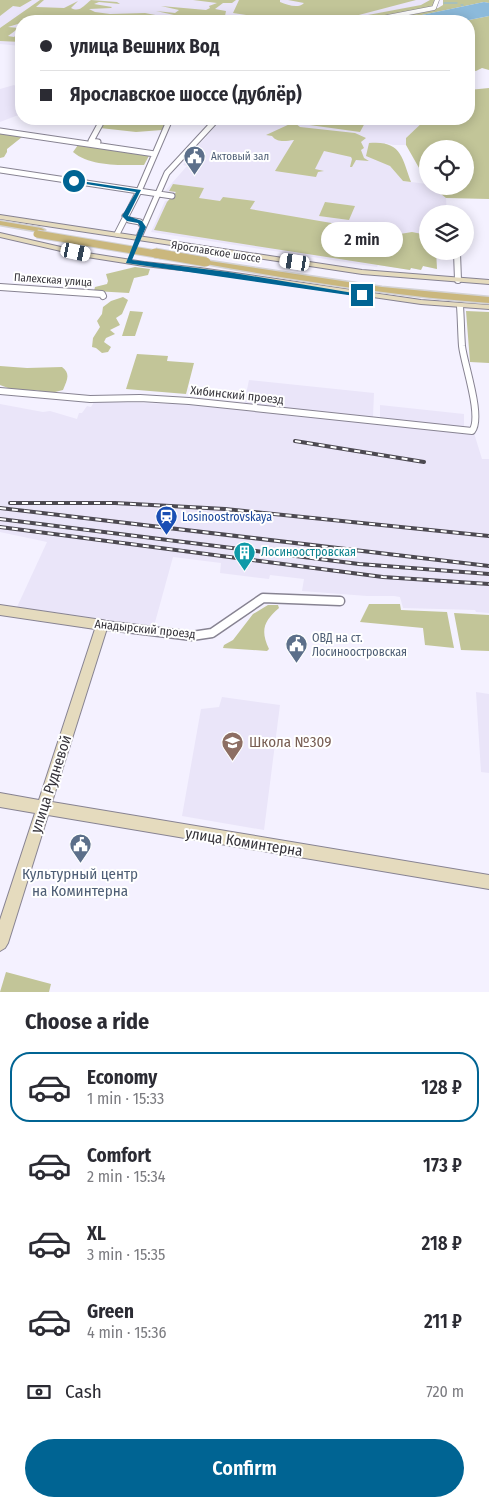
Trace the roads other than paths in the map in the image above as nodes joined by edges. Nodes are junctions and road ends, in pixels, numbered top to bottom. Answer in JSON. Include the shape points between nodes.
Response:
{"nodes":[{"id":1,"x":437,"y":0,"type":"edge"},
{"id":2,"x":398,"y":15,"type":"edge"},
{"id":3,"x":100,"y":125,"type":"edge"},
{"id":4,"x":167,"y":125,"type":"edge"},
{"id":5,"x":212,"y":125,"type":"edge"},
{"id":6,"x":0,"y":131,"type":"edge"},
{"id":7,"x":156,"y":152,"type":"junction"},
{"id":8,"x":0,"y":170,"type":"edge"},
{"id":9,"x":139,"y":191,"type":"junction"},
{"id":10,"x":156,"y":194,"type":"junction"},
{"id":11,"x":172,"y":196,"type":"dead end"},
{"id":12,"x":125,"y":216,"type":"junction"},
{"id":13,"x":0,"y":217,"type":"edge"},
{"id":14,"x":0,"y":223,"type":"edge"},
{"id":15,"x":0,"y":227,"type":"edge"},
{"id":16,"x":143,"y":227,"type":"junction"},
{"id":17,"x":39,"y":232,"type":"junction"},
{"id":18,"x":102,"y":232,"type":"junction"},
{"id":19,"x":117,"y":234,"type":"junction"},
{"id":20,"x":0,"y":235,"type":"edge"},
{"id":21,"x":139,"y":238,"type":"junction"},
{"id":22,"x":185,"y":245,"type":"junction"},
{"id":23,"x":87,"y":255,"type":"junction"},
{"id":24,"x":207,"y":260,"type":"junction"},
{"id":25,"x":457,"y":260,"type":"edge"},
{"id":26,"x":128,"y":262,"type":"junction"},
{"id":27,"x":170,"y":267,"type":"junction"},
{"id":28,"x":458,"y":280,"type":"junction"},
{"id":29,"x":489,"y":282,"type":"edge"},
{"id":30,"x":341,"y":285,"type":"junction"},
{"id":31,"x":0,"y":287,"type":"edge"},
{"id":32,"x":489,"y":295,"type":"edge"},
{"id":33,"x":103,"y":296,"type":"dead end"},
{"id":34,"x":489,"y":300,"type":"edge"},
{"id":35,"x":421,"y":302,"type":"junction"},
{"id":36,"x":460,"y":306,"type":"junction"},
{"id":37,"x":489,"y":307,"type":"edge"},
{"id":38,"x":0,"y":391,"type":"edge"},
{"id":39,"x":340,"y":601,"type":"dead end"},
{"id":40,"x":0,"y":610,"type":"edge"},
{"id":41,"x":102,"y":625,"type":"junction"},
{"id":42,"x":0,"y":800,"type":"edge"},
{"id":43,"x":43,"y":807,"type":"junction"},
{"id":44,"x":489,"y":882,"type":"edge"},
{"id":45,"x":0,"y":943,"type":"edge"}],
"edges":[{"from":1,"to":2,"type":"street","via":[[434,8]]},
{"from":3,"to":7,"type":"street","via":[[91,141]]},
{"from":4,"to":7,"type":"street"},
{"from":5,"to":10,"type":"street","via":[[169,170]]},
{"from":6,"to":7,"type":"street"},
{"from":7,"to":9,"type":"street"},
{"from":8,"to":9,"type":"street"},
{"from":9,"to":10,"type":"street"},
{"from":9,"to":12,"type":"street"},
{"from":10,"to":11,"type":"street"},
{"from":10,"to":16,"type":"street"},
{"from":12,"to":16,"type":"street","via":[[140,222]]},
{"from":12,"to":19,"type":"street"},
{"from":13,"to":18,"type":"street"},
{"from":14,"to":17,"type":"main road","name":"Ярославское шоссе"},
{"from":15,"to":17,"type":"main road","name":"Ярославское шоссе"},
{"from":16,"to":21,"type":"street"},
{"from":17,"to":24,"type":"main road","name":"Ярославское шоссе","bridge":true},
{"from":18,"to":19,"type":"street"},
{"from":18,"to":23,"type":"street","via":[[113,236],[119,245],[105,253]]},
{"from":19,"to":21,"type":"street"},
{"from":20,"to":23,"type":"street"},
{"from":21,"to":22,"type":"street"},
{"from":21,"to":26,"type":"street"},
{"from":22,"to":27,"type":"street","via":[[167,246],[156,251],[157,261]]},
{"from":22,"to":28,"type":"street","via":[[362,272]]},
{"from":23,"to":26,"type":"street"},
{"from":24,"to":30,"type":"main road","name":"Ярославское шоссе"},
{"from":24,"to":32,"type":"main road","name":"Ярославское шоссе","via":[[413,289]]},
{"from":25,"to":28,"type":"street"},
{"from":26,"to":27,"type":"street"},
{"from":27,"to":35,"type":"street"},
{"from":28,"to":29,"type":"street"},
{"from":30,"to":34,"type":"main road","name":"Ярославское шоссе"},
{"from":30,"to":35,"type":"street"},
{"from":31,"to":33,"type":"street","name":"Палехская улица"},
{"from":35,"to":36,"type":"street"},
{"from":36,"to":37,"type":"street"},
{"from":36,"to":38,"type":"street","name":"Хибинский проезд","via":[[462,347],[474,401],[475,427],[472,431],[189,401],[90,399]]},
{"from":39,"to":41,"type":"street","name":"Анадырский проезд","via":[[267,597],[212,633],[192,636]]},
{"from":40,"to":41,"type":"street","name":"Анадырский проезд"},
{"from":41,"to":43,"type":"street","name":"улица Рудневой"},
{"from":42,"to":43,"type":"street","name":"улица Коминтерна"},
{"from":43,"to":44,"type":"street","name":"улица Коминтерна"},
{"from":43,"to":45,"type":"street","name":"улица Рудневой"}]}
